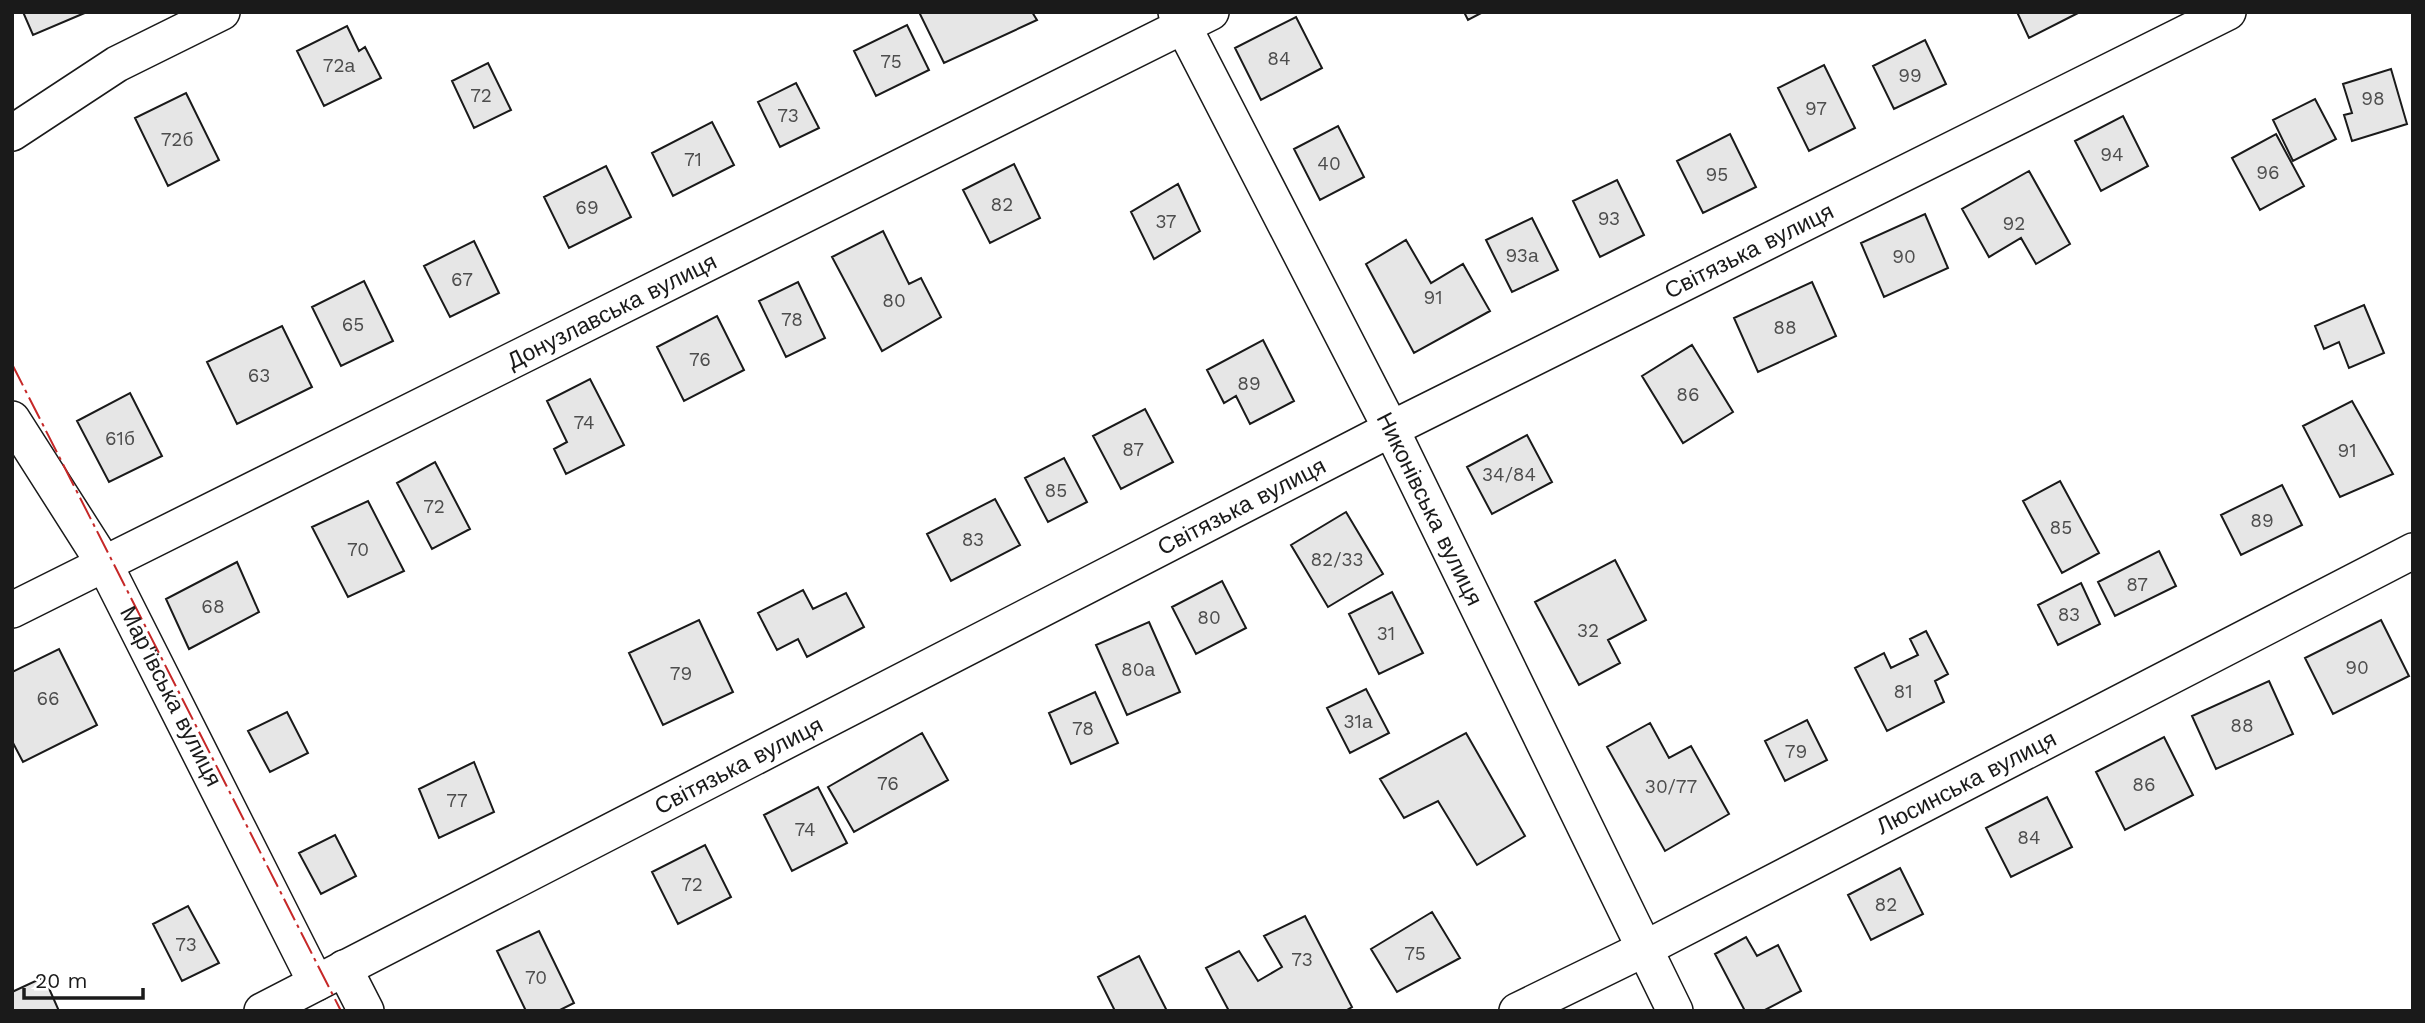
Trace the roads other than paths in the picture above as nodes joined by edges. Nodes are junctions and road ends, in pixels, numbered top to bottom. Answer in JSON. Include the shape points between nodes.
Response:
{"nodes":[{"id":1,"x":222,"y":12,"type":"edge"},
{"id":2,"x":2228,"y":12,"type":"edge"},
{"id":3,"x":1190,"y":17,"type":"edge"},
{"id":4,"x":12,"y":133,"type":"edge"},
{"id":5,"x":12,"y":419,"type":"edge"},
{"id":6,"x":1391,"y":429,"type":"junction"},
{"id":7,"x":2413,"y":551,"type":"edge"},
{"id":8,"x":105,"y":565,"type":"junction"},
{"id":9,"x":12,"y":610,"type":"edge"},
{"id":10,"x":1644,"y":948,"type":"junction"},
{"id":11,"x":330,"y":976,"type":"junction"},
{"id":12,"x":262,"y":1011,"type":"edge"},
{"id":13,"x":366,"y":1011,"type":"edge"},
{"id":14,"x":1517,"y":1011,"type":"edge"},
{"id":15,"x":1675,"y":1011,"type":"edge"}],
"edges":[{"from":1,"to":4,"type":"street","via":[[117,64]]},
{"from":2,"to":6,"type":"street","name":"Світязька вулиця"},
{"from":3,"to":6,"type":"street","name":"Никонівська вулиця"},
{"from":3,"to":8,"type":"street","name":"Донузлавська вулиця"},
{"from":5,"to":8,"type":"street","name":"Мар'ївська вулиця"},
{"from":6,"to":10,"type":"street","name":"Никонівська вулиця"},
{"from":6,"to":11,"type":"street","name":"Світязька вулиця"},
{"from":7,"to":10,"type":"street","name":"Люсинська вулиця"},
{"from":8,"to":9,"type":"street","name":"Донузлавська вулиця"},
{"from":8,"to":11,"type":"street","name":"Мар'ївська вулиця"},
{"from":10,"to":14,"type":"street","name":"Люсинська вулиця"},
{"from":10,"to":15,"type":"street","name":"Никонівська вулиця"},
{"from":11,"to":12,"type":"street","name":"Світязька вулиця"},
{"from":11,"to":13,"type":"street","name":"Мар'ївська вулиця"}]}
